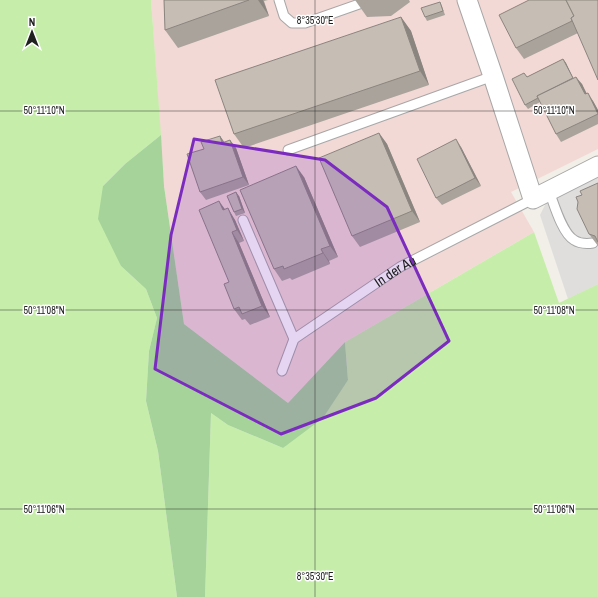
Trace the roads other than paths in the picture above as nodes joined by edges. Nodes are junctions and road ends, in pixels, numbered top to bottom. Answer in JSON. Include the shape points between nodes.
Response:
{"nodes":[{"id":1,"x":279,"y":0,"type":"edge"},
{"id":2,"x":467,"y":0,"type":"edge"},
{"id":3,"x":362,"y":4,"type":"dead end"},
{"id":4,"x":493,"y":76,"type":"junction"},
{"id":5,"x":288,"y":150,"type":"dead end"},
{"id":6,"x":598,"y":166,"type":"edge"},
{"id":7,"x":541,"y":195,"type":"junction"},
{"id":8,"x":243,"y":220,"type":"dead end"},
{"id":9,"x":593,"y":243,"type":"edge"},
{"id":10,"x":294,"y":339,"type":"junction"},
{"id":11,"x":282,"y":371,"type":"dead end"}],
"edges":[{"from":1,"to":3,"type":"lane","via":[[284,16],[292,23],[305,23]]},
{"from":2,"to":4,"type":"street"},
{"from":4,"to":5,"type":"lane"},
{"from":4,"to":7,"type":"street"},
{"from":6,"to":7,"type":"street","name":"In der Au"},
{"from":7,"to":9,"type":"lane","via":[[573,239],[579,243]]},
{"from":7,"to":10,"type":"lane","name":"In der Au","via":[[400,267]]},
{"from":8,"to":10,"type":"lane"},
{"from":10,"to":11,"type":"lane"}]}
